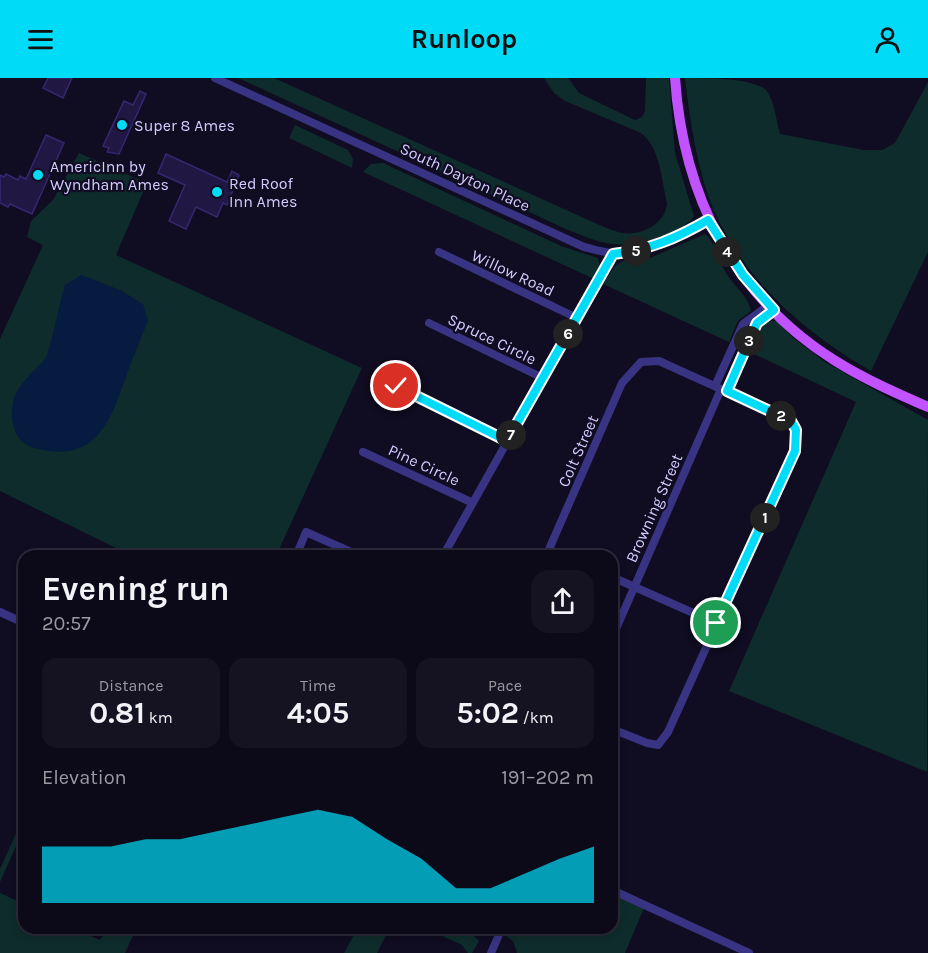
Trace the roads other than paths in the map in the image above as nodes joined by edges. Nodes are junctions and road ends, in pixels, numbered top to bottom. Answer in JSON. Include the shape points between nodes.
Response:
{"nodes":[{"id":1,"x":215,"y":78,"type":"edge"},
{"id":2,"x":675,"y":78,"type":"edge"},
{"id":3,"x":708,"y":220,"type":"junction"},
{"id":4,"x":439,"y":252,"type":"dead end"},
{"id":5,"x":613,"y":254,"type":"junction"},
{"id":6,"x":771,"y":308,"type":"junction"},
{"id":7,"x":577,"y":318,"type":"junction"},
{"id":8,"x":429,"y":323,"type":"dead end"},
{"id":9,"x":543,"y":378,"type":"junction"},
{"id":10,"x":396,"y":386,"type":"dead end"},
{"id":11,"x":721,"y":389,"type":"junction"},
{"id":12,"x":928,"y":407,"type":"edge"},
{"id":13,"x":507,"y":441,"type":"junction"},
{"id":14,"x":363,"y":452,"type":"dead end"},
{"id":15,"x":473,"y":503,"type":"junction"},
{"id":16,"x":298,"y":550,"type":"edge"},
{"id":17,"x":346,"y":550,"type":"edge"},
{"id":18,"x":446,"y":550,"type":"edge"},
{"id":19,"x":549,"y":550,"type":"edge"},
{"id":20,"x":618,"y":580,"type":"edge"},
{"id":21,"x":634,"y":587,"type":"junction"},
{"id":22,"x":0,"y":612,"type":"edge"},
{"id":23,"x":18,"y":620,"type":"edge"},
{"id":24,"x":716,"y":623,"type":"junction"},
{"id":25,"x":618,"y":624,"type":"edge"},
{"id":26,"x":618,"y":731,"type":"edge"},
{"id":27,"x":618,"y":893,"type":"edge"},
{"id":28,"x":499,"y":934,"type":"edge"},
{"id":29,"x":491,"y":953,"type":"edge"},
{"id":30,"x":749,"y":953,"type":"edge"}],
"edges":[{"from":1,"to":5,"type":"street","name":"South Dayton Place","via":[[584,247]]},
{"from":2,"to":3,"type":"main road","via":[[684,146]]},
{"from":3,"to":5,"type":"street","name":"South Dayton Place","via":[[667,242]]},
{"from":3,"to":6,"type":"main road","via":[[743,275]]},
{"from":4,"to":7,"type":"street","name":"Willow Road"},
{"from":5,"to":7,"type":"street"},
{"from":6,"to":11,"type":"street","name":"Browning Street","via":[[757,323]]},
{"from":6,"to":11,"type":"street","name":"Browning Street","via":[[743,324]]},
{"from":6,"to":12,"type":"main road","via":[[834,360]]},
{"from":7,"to":9,"type":"street"},
{"from":8,"to":9,"type":"street","name":"Spruce Circle"},
{"from":9,"to":13,"type":"street"},
{"from":10,"to":13,"type":"street"},
{"from":11,"to":19,"type":"street","name":"Colt Street","via":[[659,361],[641,362],[622,383]]},
{"from":11,"to":21,"type":"street","name":"Browning Street"},
{"from":11,"to":24,"type":"street","via":[[791,421],[796,430],[795,451]]},
{"from":13,"to":15,"type":"street"},
{"from":14,"to":15,"type":"street","name":"Pine Circle"},
{"from":15,"to":18,"type":"street"},
{"from":16,"to":17,"type":"street","via":[[306,532]]},
{"from":20,"to":21,"type":"street"},
{"from":21,"to":24,"type":"street"},
{"from":21,"to":25,"type":"street","name":"Browning Street"},
{"from":22,"to":23,"type":"street"},
{"from":24,"to":26,"type":"street","via":[[668,732],[658,745]]},
{"from":27,"to":30,"type":"street"},
{"from":28,"to":29,"type":"street"}]}
